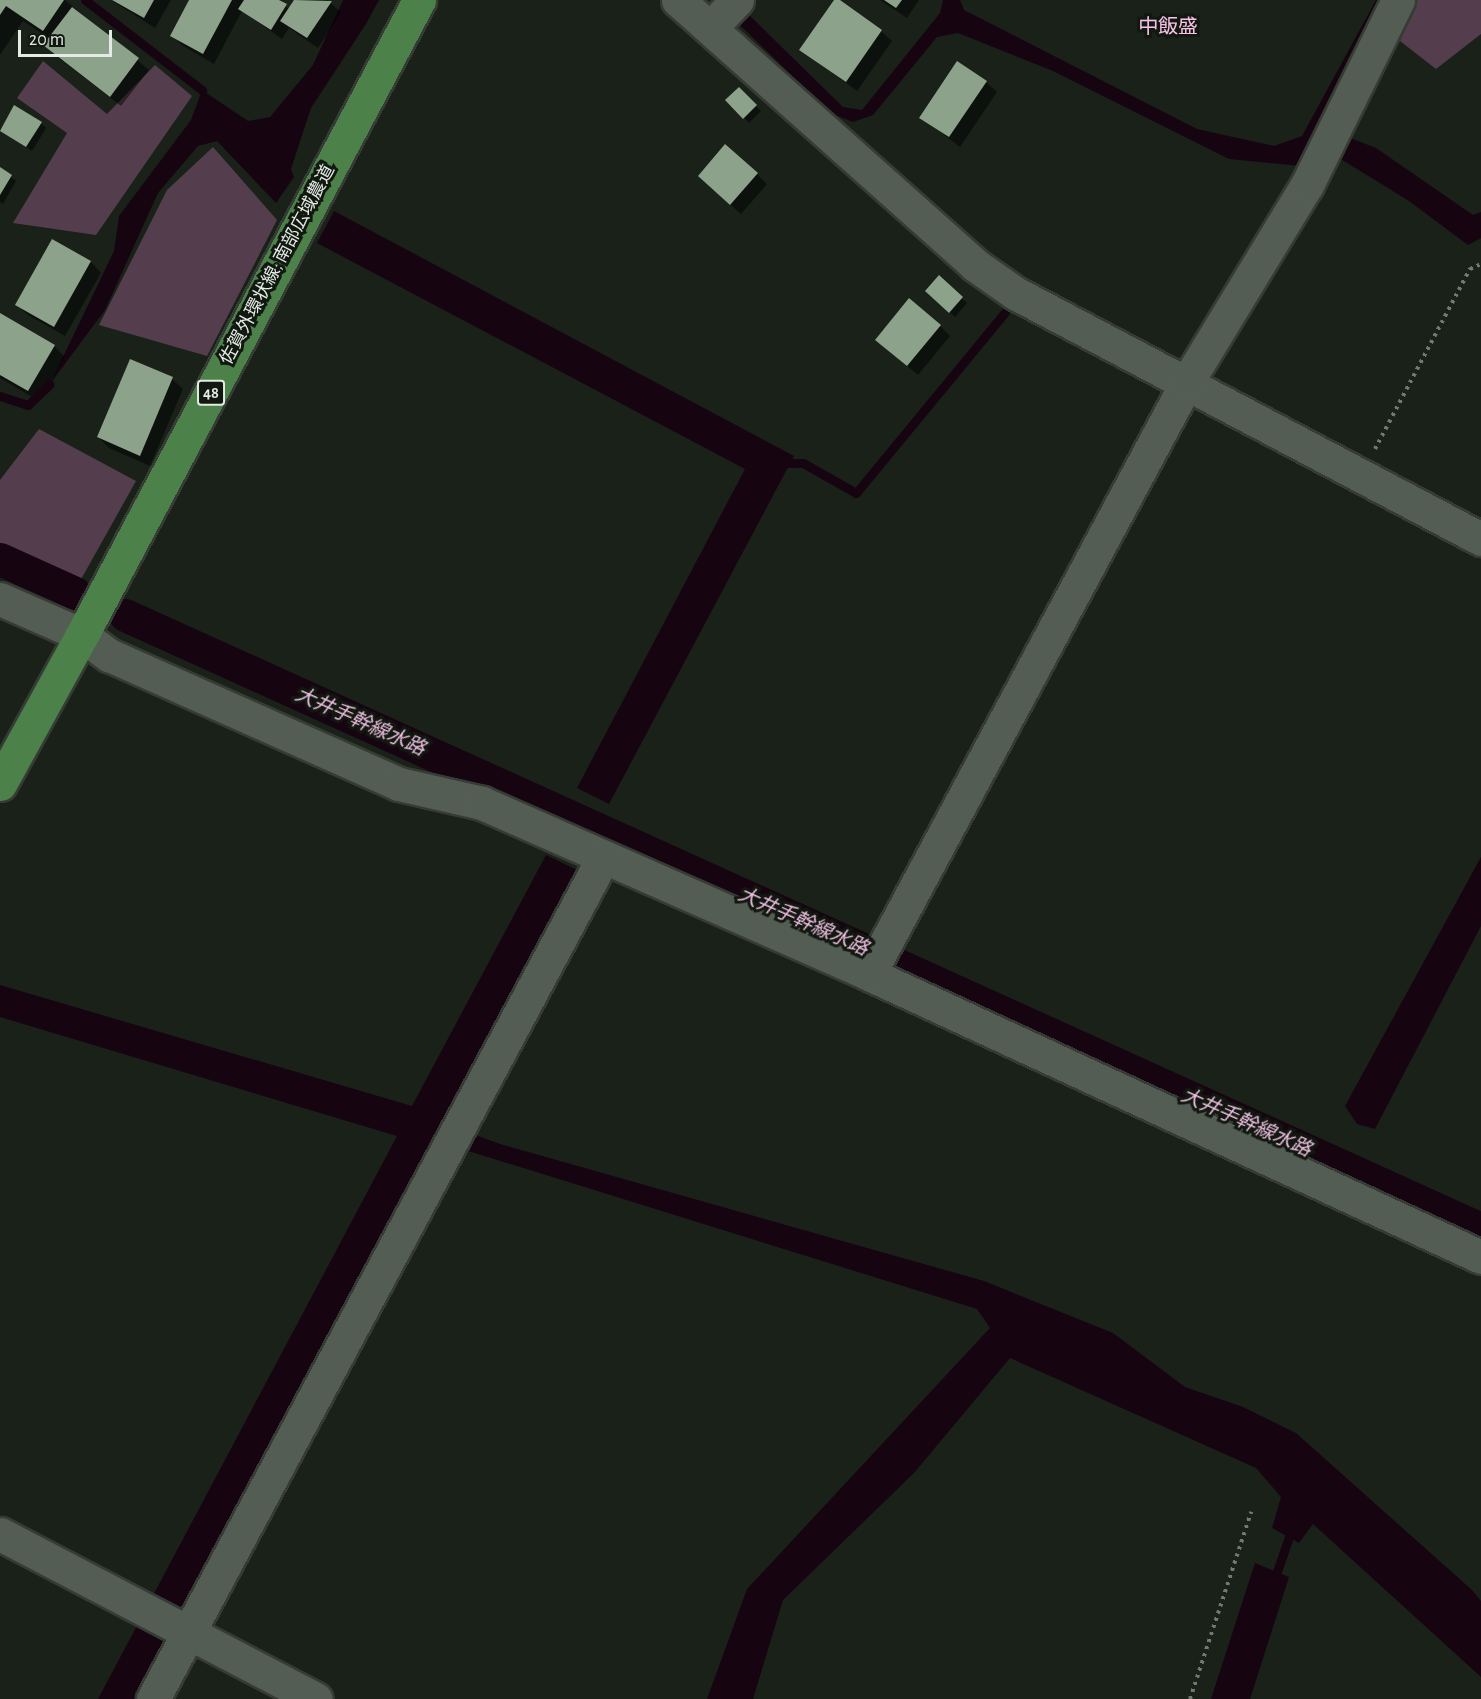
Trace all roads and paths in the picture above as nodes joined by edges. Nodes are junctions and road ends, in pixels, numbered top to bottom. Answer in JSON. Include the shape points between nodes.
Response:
{"nodes":[{"id":1,"x":419,"y":0,"type":"edge"},
{"id":2,"x":678,"y":0,"type":"edge"},
{"id":3,"x":737,"y":0,"type":"edge"},
{"id":4,"x":1398,"y":0,"type":"edge"},
{"id":5,"x":710,"y":28,"type":"junction"},
{"id":6,"x":1481,"y":264,"type":"edge"},
{"id":7,"x":1187,"y":382,"type":"junction"},
{"id":8,"x":1361,"y":474,"type":"junction"},
{"id":9,"x":1481,"y":539,"type":"edge"},
{"id":10,"x":0,"y":599,"type":"edge"},
{"id":11,"x":82,"y":635,"type":"junction"},
{"id":12,"x":0,"y":784,"type":"edge"},
{"id":13,"x":603,"y":858,"type":"junction"},
{"id":14,"x":869,"y":974,"type":"junction"},
{"id":15,"x":1481,"y":1257,"type":"edge"},
{"id":16,"x":1251,"y":1512,"type":"dead end"},
{"id":17,"x":0,"y":1534,"type":"edge"},
{"id":18,"x":183,"y":1629,"type":"junction"},
{"id":19,"x":153,"y":1699,"type":"edge"},
{"id":20,"x":316,"y":1699,"type":"edge"},
{"id":21,"x":1190,"y":1699,"type":"edge"}],
"edges":[{"from":1,"to":11,"type":"main road","name":"佐賀外環状線; 南部広域農道","number":"48"},
{"from":2,"to":5,"type":"street"},
{"from":3,"to":5,"type":"street"},
{"from":4,"to":7,"type":"street","via":[[1307,185]]},
{"from":5,"to":7,"type":"street","via":[[975,265],[1016,293]]},
{"from":6,"to":8,"type":"path","via":[[1470,269]]},
{"from":7,"to":8,"type":"street"},
{"from":7,"to":14,"type":"street"},
{"from":8,"to":9,"type":"street"},
{"from":10,"to":11,"type":"street"},
{"from":11,"to":12,"type":"main road","name":"佐賀外環状線; 南部広域農道","number":"48"},
{"from":11,"to":13,"type":"street","via":[[109,655],[399,784],[482,803]]},
{"from":13,"to":14,"type":"street"},
{"from":13,"to":18,"type":"street"},
{"from":14,"to":15,"type":"street"},
{"from":16,"to":21,"type":"path"},
{"from":17,"to":18,"type":"street"},
{"from":18,"to":19,"type":"street"},
{"from":18,"to":20,"type":"street"}]}
